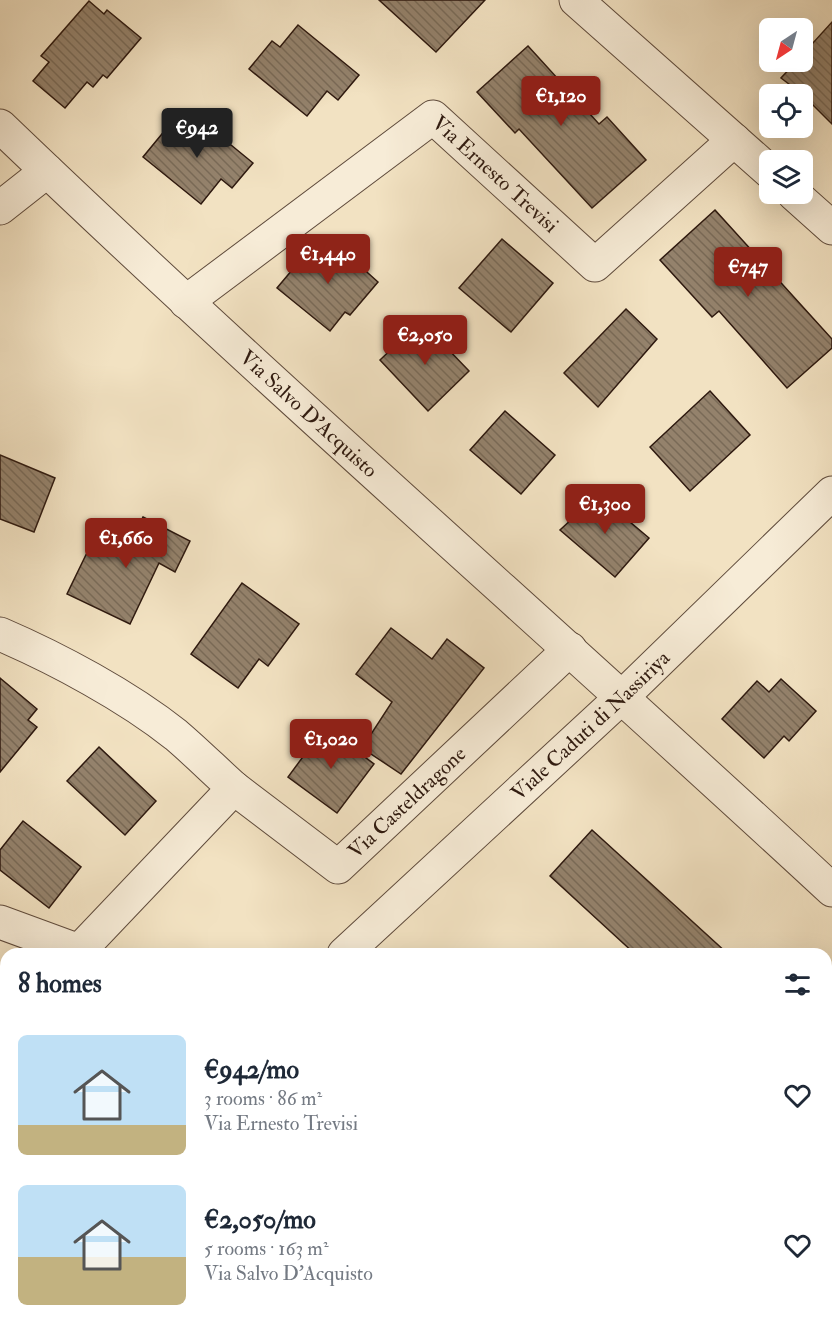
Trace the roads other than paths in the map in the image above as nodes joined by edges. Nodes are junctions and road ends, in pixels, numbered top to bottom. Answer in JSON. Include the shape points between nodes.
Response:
{"nodes":[{"id":1,"x":576,"y":0,"type":"edge"},
{"id":2,"x":0,"y":126,"type":"edge"},
{"id":3,"x":734,"y":141,"type":"junction"},
{"id":4,"x":759,"y":163,"type":"edge"},
{"id":5,"x":47,"y":171,"type":"junction"},
{"id":6,"x":805,"y":204,"type":"edge"},
{"id":7,"x":0,"y":207,"type":"edge"},
{"id":8,"x":832,"y":228,"type":"edge"},
{"id":9,"x":186,"y":302,"type":"junction"},
{"id":10,"x":831,"y":496,"type":"edge"},
{"id":11,"x":0,"y":634,"type":"edge"},
{"id":12,"x":570,"y":649,"type":"junction"},
{"id":13,"x":623,"y":696,"type":"junction"},
{"id":14,"x":234,"y":788,"type":"junction"},
{"id":15,"x":832,"y":890,"type":"edge"},
{"id":16,"x":0,"y":922,"type":"edge"},
{"id":17,"x":69,"y":948,"type":"edge"},
{"id":18,"x":84,"y":948,"type":"edge"},
{"id":19,"x":350,"y":948,"type":"edge"}],
"edges":[{"from":1,"to":3,"type":"street"},
{"from":2,"to":5,"type":"street","name":"Via Salvo D'Acquisto"},
{"from":3,"to":4,"type":"street"},
{"from":3,"to":9,"type":"street","name":"Via Ernesto Trevisi","via":[[595,265],[433,117]]},
{"from":5,"to":7,"type":"street"},
{"from":5,"to":9,"type":"street","name":"Via Salvo D'Acquisto"},
{"from":6,"to":8,"type":"street"},
{"from":9,"to":12,"type":"street","name":"Via Salvo D'Acquisto"},
{"from":10,"to":13,"type":"street","name":"Viale Caduti di Nassiriya"},
{"from":11,"to":14,"type":"street","name":"Via Casteldragone","via":[[48,655],[134,707],[175,735]]},
{"from":12,"to":13,"type":"street","name":"Via Salvo D'Acquisto"},
{"from":12,"to":14,"type":"street","name":"Via Casteldragone","via":[[338,867]]},
{"from":13,"to":15,"type":"street","name":"Via Salvo D'Acquisto"},
{"from":13,"to":19,"type":"street","name":"Viale Caduti di Nassiriya"},
{"from":14,"to":18,"type":"street"},
{"from":16,"to":17,"type":"street"}]}
